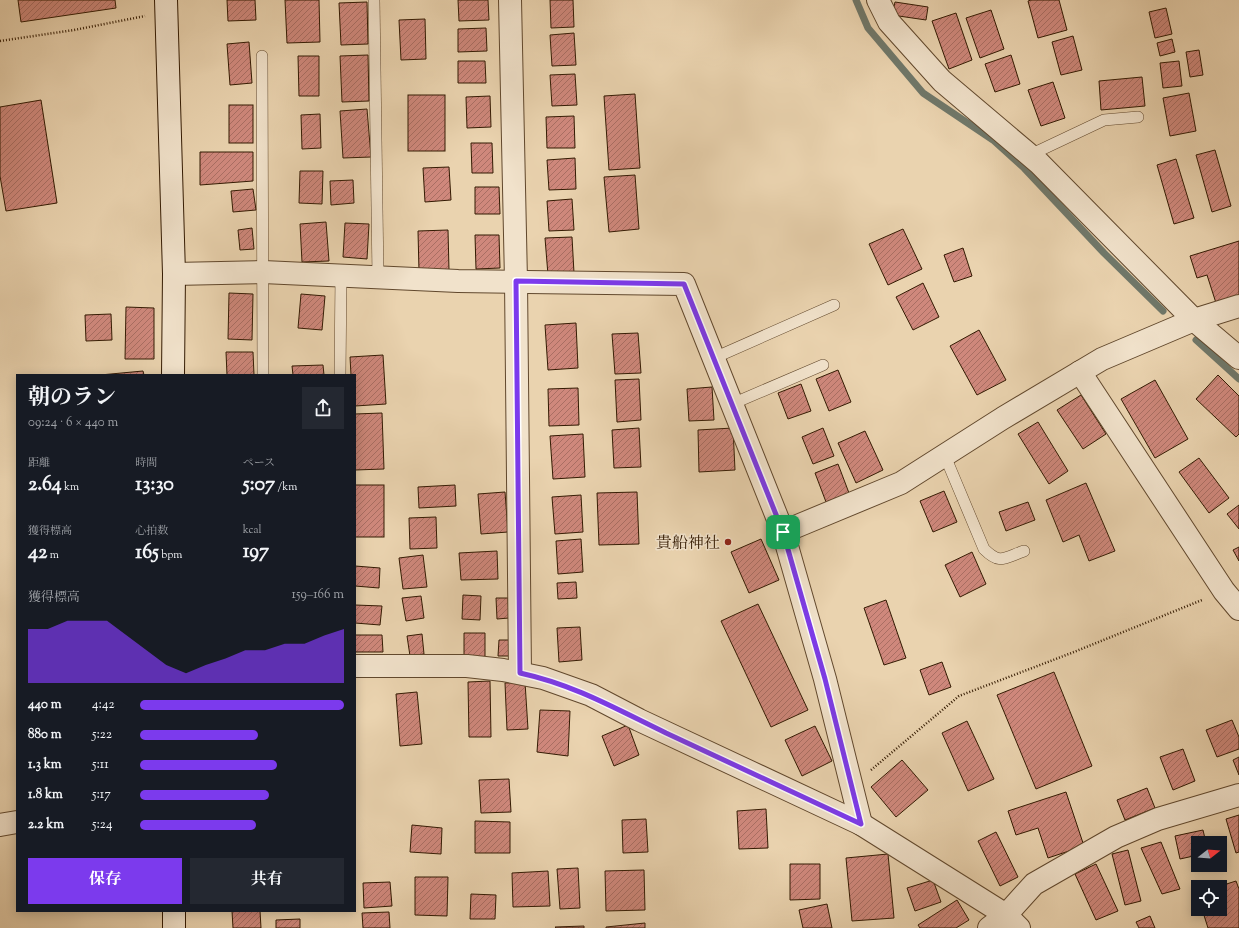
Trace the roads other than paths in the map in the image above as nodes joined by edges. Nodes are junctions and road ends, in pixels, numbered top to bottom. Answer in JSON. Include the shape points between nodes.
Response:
{"nodes":[{"id":1,"x":374,"y":0,"type":"edge"},
{"id":2,"x":510,"y":0,"type":"edge"},
{"id":3,"x":878,"y":0,"type":"edge"},
{"id":4,"x":166,"y":6,"type":"edge"},
{"id":5,"x":262,"y":56,"type":"dead end"},
{"id":6,"x":1138,"y":117,"type":"dead end"},
{"id":7,"x":1030,"y":155,"type":"junction"},
{"id":8,"x":263,"y":272,"type":"junction"},
{"id":9,"x":174,"y":274,"type":"junction"},
{"id":10,"x":341,"y":275,"type":"junction"},
{"id":11,"x":378,"y":277,"type":"junction"},
{"id":12,"x":516,"y":281,"type":"junction"},
{"id":13,"x":834,"y":305,"type":"dead end"},
{"id":14,"x":1239,"y":306,"type":"edge"},
{"id":15,"x":1194,"y":320,"type":"junction"},
{"id":16,"x":714,"y":358,"type":"junction"},
{"id":17,"x":1239,"y":358,"type":"edge"},
{"id":18,"x":823,"y":365,"type":"dead end"},
{"id":19,"x":1080,"y":372,"type":"junction"},
{"id":20,"x":173,"y":374,"type":"edge"},
{"id":21,"x":263,"y":374,"type":"edge"},
{"id":22,"x":340,"y":374,"type":"edge"},
{"id":23,"x":732,"y":404,"type":"junction"},
{"id":24,"x":945,"y":456,"type":"junction"},
{"id":25,"x":783,"y":532,"type":"junction"},
{"id":26,"x":1024,"y":551,"type":"dead end"},
{"id":27,"x":1239,"y":609,"type":"edge"},
{"id":28,"x":356,"y":666,"type":"edge"},
{"id":29,"x":520,"y":673,"type":"junction"},
{"id":30,"x":1239,"y":795,"type":"edge"},
{"id":31,"x":16,"y":822,"type":"edge"},
{"id":32,"x":861,"y":824,"type":"junction"},
{"id":33,"x":0,"y":825,"type":"edge"},
{"id":34,"x":174,"y":912,"type":"edge"},
{"id":35,"x":1013,"y":921,"type":"edge"},
{"id":36,"x":174,"y":928,"type":"edge"},
{"id":37,"x":989,"y":928,"type":"edge"}],
"edges":[{"from":1,"to":11,"type":"lane"},
{"from":2,"to":12,"type":"street"},
{"from":3,"to":7,"type":"street","via":[[889,22],[942,81]]},
{"from":4,"to":9,"type":"street"},
{"from":5,"to":8,"type":"lane"},
{"from":6,"to":7,"type":"lane","via":[[1104,120]]},
{"from":7,"to":15,"type":"street"},
{"from":8,"to":9,"type":"street"},
{"from":8,"to":10,"type":"street"},
{"from":8,"to":21,"type":"lane"},
{"from":9,"to":20,"type":"street"},
{"from":10,"to":11,"type":"street"},
{"from":10,"to":22,"type":"lane"},
{"from":11,"to":12,"type":"street"},
{"from":12,"to":16,"type":"street","via":[[684,284]]},
{"from":12,"to":29,"type":"street"},
{"from":13,"to":16,"type":"lane"},
{"from":14,"to":15,"type":"street"},
{"from":15,"to":17,"type":"street"},
{"from":15,"to":19,"type":"street","via":[[1102,359]]},
{"from":16,"to":23,"type":"street"},
{"from":18,"to":23,"type":"lane"},
{"from":19,"to":24,"type":"street"},
{"from":19,"to":27,"type":"street","via":[[1224,591]]},
{"from":23,"to":25,"type":"street"},
{"from":24,"to":25,"type":"street","via":[[901,482]]},
{"from":24,"to":26,"type":"lane","via":[[984,548],[993,558],[1002,559]]},
{"from":25,"to":32,"type":"street","via":[[825,679]]},
{"from":28,"to":29,"type":"street","via":[[467,666]]},
{"from":29,"to":32,"type":"street","via":[[543,678],[591,695]]},
{"from":30,"to":35,"type":"street","via":[[1158,819],[1116,837],[1034,884]]},
{"from":31,"to":33,"type":"street"},
{"from":32,"to":35,"type":"street"},
{"from":34,"to":36,"type":"street"},
{"from":35,"to":37,"type":"street"}]}
